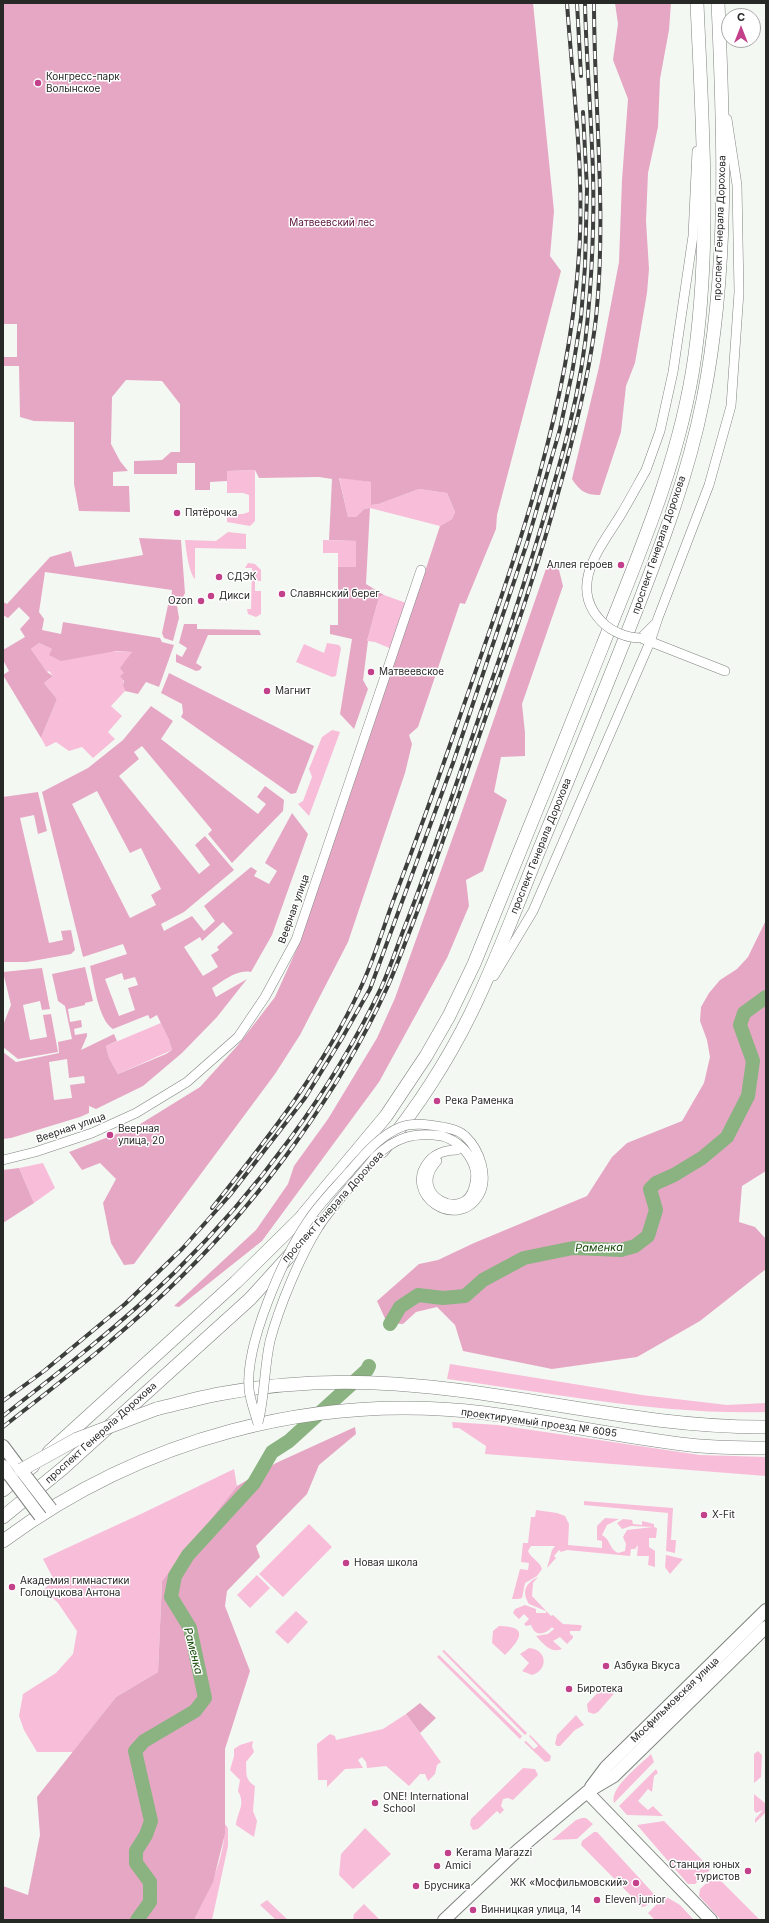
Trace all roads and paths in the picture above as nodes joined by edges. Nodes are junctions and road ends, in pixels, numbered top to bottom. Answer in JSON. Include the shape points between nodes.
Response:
{"nodes":[{"id":1,"x":696,"y":3,"type":"edge"},
{"id":2,"x":718,"y":3,"type":"edge"},
{"id":3,"x":722,"y":78,"type":"junction"},
{"id":4,"x":700,"y":79,"type":"junction"},
{"id":5,"x":421,"y":570,"type":"dead end"},
{"id":6,"x":658,"y":618,"type":"junction"},
{"id":7,"x":641,"y":638,"type":"junction"},
{"id":8,"x":650,"y":642,"type":"junction"},
{"id":9,"x":725,"y":672,"type":"dead end"},
{"id":10,"x":471,"y":1013,"type":"junction"},
{"id":11,"x":442,"y":1131,"type":"junction"},
{"id":12,"x":456,"y":1153,"type":"dead end"},
{"id":13,"x":3,"y":1160,"type":"edge"},
{"id":14,"x":264,"y":1387,"type":"junction"},
{"id":15,"x":249,"y":1389,"type":"junction"},
{"id":16,"x":258,"y":1424,"type":"junction"},
{"id":17,"x":766,"y":1427,"type":"edge"},
{"id":18,"x":3,"y":1446,"type":"edge"},
{"id":19,"x":766,"y":1448,"type":"edge"},
{"id":20,"x":9,"y":1473,"type":"edge"},
{"id":21,"x":3,"y":1490,"type":"edge"},
{"id":22,"x":46,"y":1512,"type":"junction"},
{"id":23,"x":3,"y":1517,"type":"edge"},
{"id":24,"x":3,"y":1541,"type":"edge"},
{"id":25,"x":766,"y":1610,"type":"edge"},
{"id":26,"x":766,"y":1627,"type":"edge"},
{"id":27,"x":617,"y":1765,"type":"junction"},
{"id":28,"x":587,"y":1792,"type":"junction"},
{"id":29,"x":444,"y":1920,"type":"edge"},
{"id":30,"x":711,"y":1920,"type":"edge"}],
"edges":[{"from":1,"to":4,"type":"main road","name":"проспект Генерала Дорохова"},
{"from":2,"to":3,"type":"main road","name":"проспект Генерала Дорохова"},
{"from":3,"to":6,"type":"street","via":[[737,185],[739,292],[731,406],[709,485]]},
{"from":3,"to":10,"type":"main road","name":"проспект Генерала Дорохова","via":[[721,248],[717,310],[703,402],[689,457],[672,514],[640,602]]},
{"from":4,"to":7,"type":"street","bridge":true,"via":[[693,236],[666,407],[646,470],[598,550],[589,569],[586,587],[588,602],[605,625],[632,638]]},
{"from":4,"to":21,"type":"main road","name":"проспект Генерала Дорохова","via":[[705,182],[701,300],[688,398],[673,456],[623,596],[462,990],[426,1056],[386,1116],[300,1219],[236,1282],[42,1459]]},
{"from":5,"to":13,"type":"street","name":"Веерная улица","via":[[296,940],[265,997],[238,1037],[187,1082],[136,1113],[92,1133]]},
{"from":6,"to":7,"type":"street"},
{"from":6,"to":8,"type":"street"},
{"from":7,"to":8,"type":"street"},
{"from":8,"to":9,"type":"street"},
{"from":8,"to":10,"type":"street","via":[[533,911]]},
{"from":10,"to":23,"type":"main road","name":"проспект Генерала Дорохова","via":[[434,1080],[405,1124],[361,1178],[250,1299],[62,1469]]},
{"from":11,"to":12,"type":"street","via":[[455,1129],[465,1136],[478,1155],[482,1169],[482,1186],[476,1200],[466,1208],[456,1211],[433,1204],[423,1189],[422,1180],[423,1171],[433,1156],[448,1150]]},
{"from":11,"to":14,"type":"street","bridge":true,"via":[[413,1135],[385,1148],[320,1226],[280,1308],[270,1341]]},
{"from":11,"to":15,"type":"street","bridge":true,"via":[[414,1124],[401,1127],[380,1140],[308,1220],[266,1305],[252,1356]]},
{"from":14,"to":15,"type":"main road","name":"проектируемый проезд № 6095"},
{"from":14,"to":16,"type":"street","bridge":true},
{"from":14,"to":17,"type":"main road","name":"проектируемый проезд № 6095","via":[[343,1382],[395,1384],[450,1389],[692,1424]]},
{"from":15,"to":16,"type":"street","bridge":true},
{"from":15,"to":20,"type":"main road","name":"проектируемый проезд № 6095","bridge":true,"via":[[156,1409],[77,1439]]},
{"from":16,"to":19,"type":"main road","name":"проектируемый проезд № 6095","via":[[306,1414],[344,1411],[448,1410],[484,1413],[692,1446]]},
{"from":16,"to":22,"type":"main road","name":"проектируемый проезд № 6095","via":[[173,1448],[124,1470]]},
{"from":18,"to":20,"type":"street"},
{"from":20,"to":22,"type":"street","bridge":true},
{"from":22,"to":24,"type":"main road","name":"проектируемый проезд № 6095"},
{"from":25,"to":27,"type":"street","name":"Мосфильмовская улица"},
{"from":26,"to":27,"type":"street","name":"Мосфильмовская улица"},
{"from":27,"to":28,"type":"street","name":"Мосфильмовская улица","via":[[614,1776]]},
{"from":28,"to":29,"type":"street","name":"Мосфильмовская улица","via":[[518,1850]]},
{"from":28,"to":30,"type":"street"}]}
